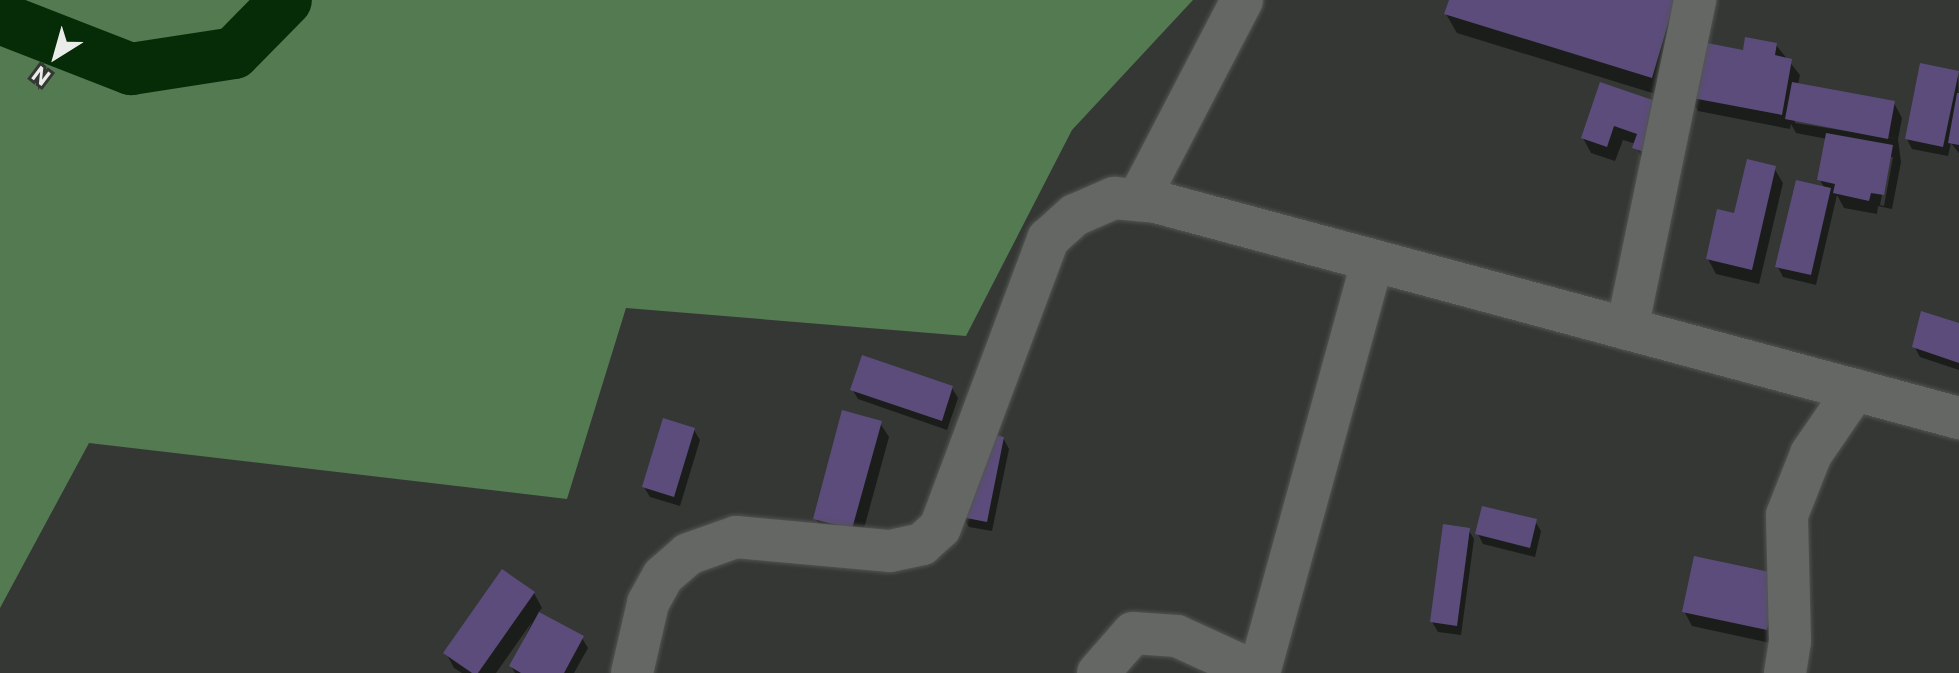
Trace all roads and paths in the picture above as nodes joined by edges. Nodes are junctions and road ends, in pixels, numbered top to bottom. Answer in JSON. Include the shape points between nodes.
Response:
{"nodes":[{"id":1,"x":1242,"y":0,"type":"edge"},
{"id":2,"x":1695,"y":0,"type":"edge"},
{"id":3,"x":1138,"y":200,"type":"junction"},
{"id":4,"x":1373,"y":260,"type":"junction"},
{"id":5,"x":1627,"y":329,"type":"junction"},
{"id":6,"x":1855,"y":390,"type":"junction"},
{"id":7,"x":1959,"y":418,"type":"edge"},
{"id":8,"x":632,"y":673,"type":"edge"},
{"id":9,"x":1098,"y":673,"type":"edge"},
{"id":10,"x":1259,"y":673,"type":"edge"},
{"id":11,"x":1785,"y":673,"type":"edge"}],
"edges":[{"from":1,"to":3,"type":"street"},
{"from":2,"to":5,"type":"street"},
{"from":3,"to":4,"type":"street"},
{"from":3,"to":8,"type":"street","via":[[1114,198],[1075,215],[1048,239],[940,528],[922,544],[890,551],[736,537],[688,554],[663,576],[648,603]]},
{"from":4,"to":5,"type":"street"},
{"from":4,"to":10,"type":"street"},
{"from":5,"to":6,"type":"street"},
{"from":6,"to":7,"type":"street"},
{"from":6,"to":11,"type":"street","via":[[1811,454],[1787,515],[1790,641]]},
{"from":9,"to":10,"type":"street","via":[[1133,633],[1177,636]]}]}
